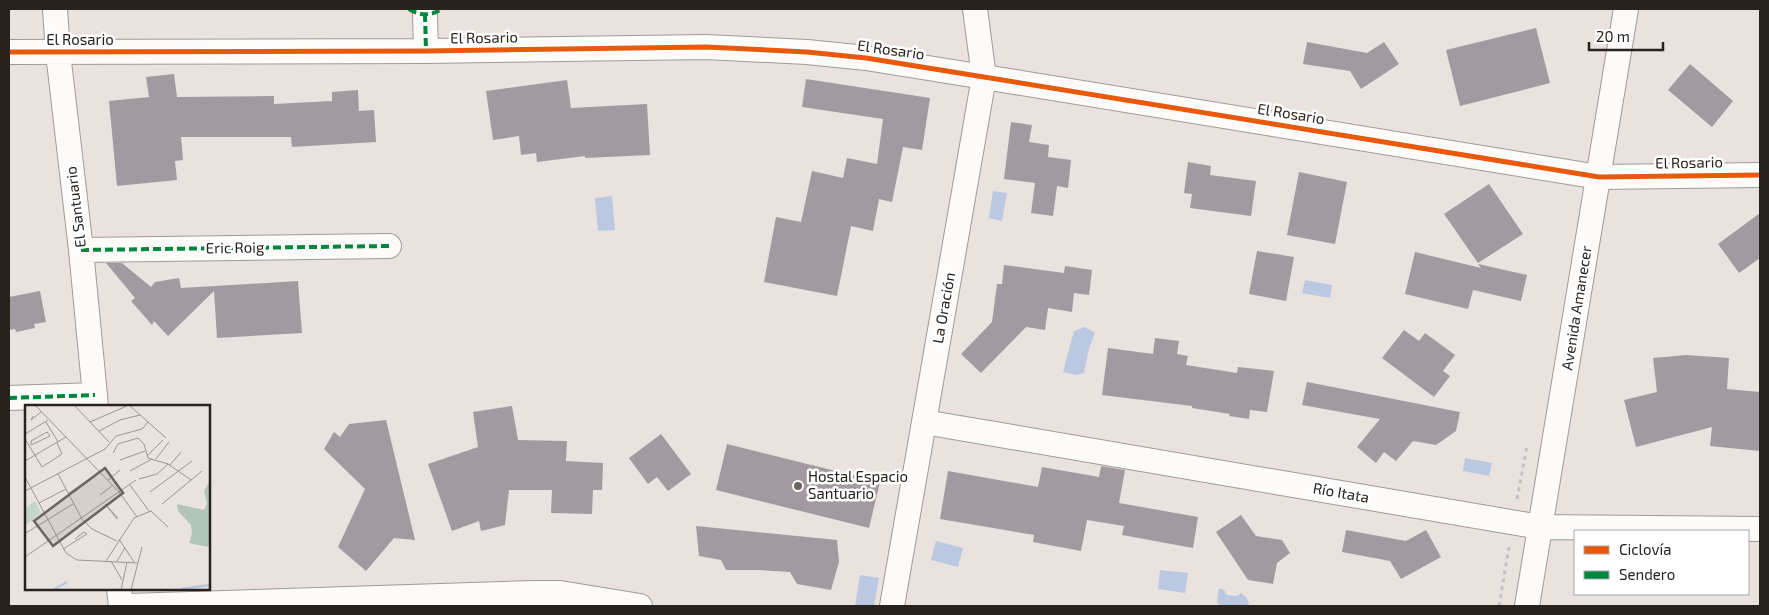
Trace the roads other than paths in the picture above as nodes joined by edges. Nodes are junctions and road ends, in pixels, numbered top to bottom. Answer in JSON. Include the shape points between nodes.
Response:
{"nodes":[{"id":1,"x":55,"y":9,"type":"edge"},
{"id":2,"x":975,"y":9,"type":"edge"},
{"id":3,"x":1626,"y":9,"type":"edge"},
{"id":4,"x":425,"y":11,"type":"edge"},
{"id":5,"x":426,"y":51,"type":"junction"},
{"id":6,"x":9,"y":52,"type":"edge"},
{"id":7,"x":58,"y":53,"type":"junction"},
{"id":8,"x":984,"y":77,"type":"junction"},
{"id":9,"x":1760,"y":175,"type":"edge"},
{"id":10,"x":1599,"y":177,"type":"junction"},
{"id":11,"x":389,"y":246,"type":"dead end"},
{"id":12,"x":81,"y":250,"type":"junction"},
{"id":13,"x":9,"y":398,"type":"edge"},
{"id":14,"x":95,"y":400,"type":"edge"},
{"id":15,"x":924,"y":422,"type":"junction"},
{"id":16,"x":1540,"y":527,"type":"junction"},
{"id":17,"x":1760,"y":529,"type":"edge"},
{"id":18,"x":119,"y":590,"type":"edge"},
{"id":19,"x":121,"y":606,"type":"edge"},
{"id":20,"x":128,"y":606,"type":"edge"},
{"id":21,"x":640,"y":606,"type":"edge"},
{"id":22,"x":892,"y":606,"type":"edge"},
{"id":23,"x":1527,"y":606,"type":"edge"}],
"edges":[{"from":1,"to":7,"type":"street","name":"El Santuario"},
{"from":2,"to":8,"type":"street","name":"La Oración"},
{"from":3,"to":10,"type":"street","name":"Avenida Amanecer"},
{"from":4,"to":5,"type":"street"},
{"from":5,"to":7,"type":"street","name":"El Rosario"},
{"from":5,"to":8,"type":"street","name":"El Rosario","via":[[757,48],[866,58]]},
{"from":6,"to":7,"type":"street","name":"El Rosario"},
{"from":7,"to":12,"type":"street","name":"El Santuario"},
{"from":8,"to":10,"type":"street","name":"El Rosario"},
{"from":8,"to":15,"type":"street","name":"La Oración"},
{"from":9,"to":10,"type":"street","name":"El Rosario"},
{"from":10,"to":16,"type":"street","name":"Avenida Amanecer"},
{"from":11,"to":12,"type":"street","name":"Eric Roig"},
{"from":12,"to":14,"type":"street","name":"El Santuario"},
{"from":13,"to":14,"type":"street"},
{"from":15,"to":16,"type":"street","name":"Río Itata"},
{"from":15,"to":22,"type":"street","name":"La Oración"},
{"from":16,"to":17,"type":"street","name":"Río Itata"},
{"from":16,"to":23,"type":"street","name":"Avenida Amanecer"},
{"from":18,"to":19,"type":"street"},
{"from":20,"to":21,"type":"street","via":[[534,592]]}]}
